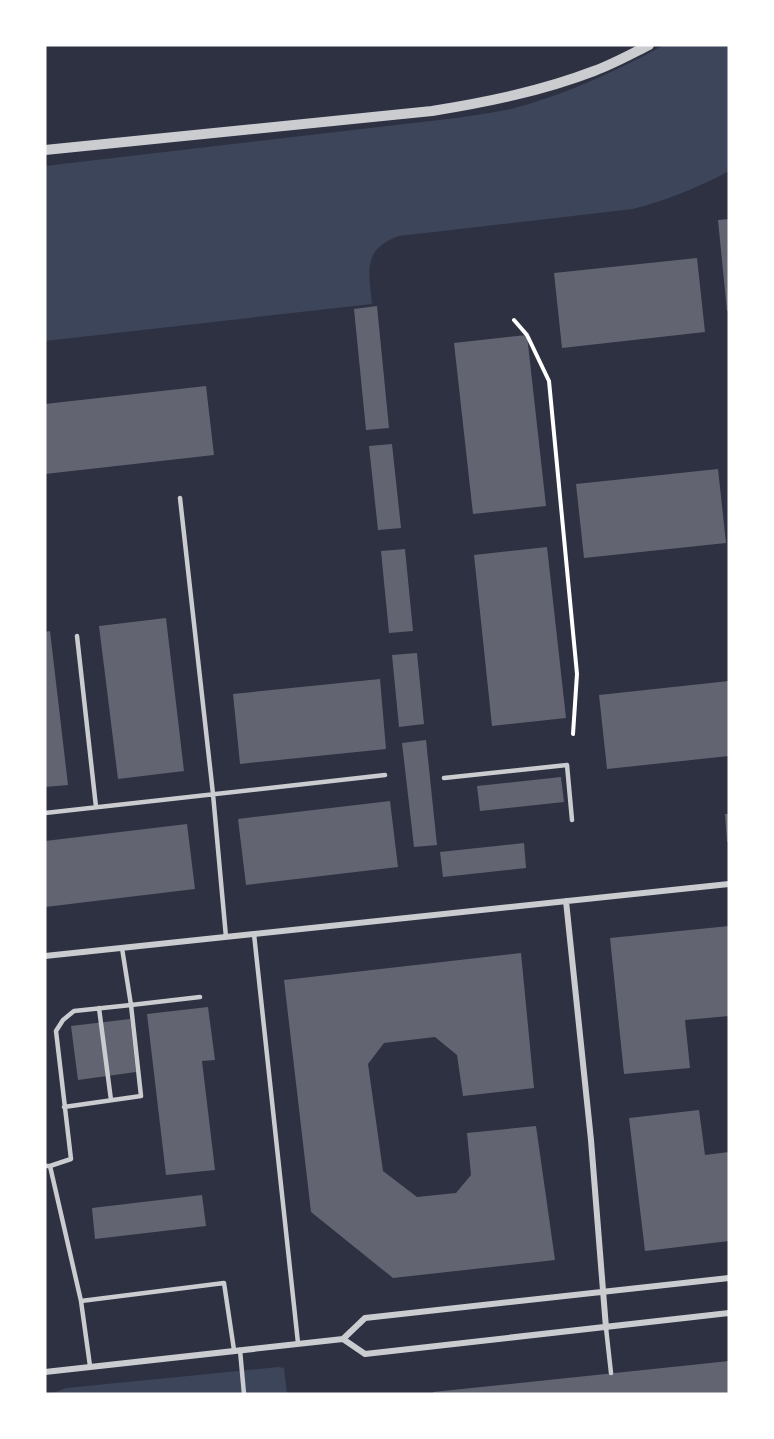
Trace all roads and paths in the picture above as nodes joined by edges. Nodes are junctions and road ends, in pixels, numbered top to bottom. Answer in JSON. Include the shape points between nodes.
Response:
{"nodes":[{"id":1,"x":649,"y":45,"type":"edge"},
{"id":2,"x":45,"y":150,"type":"edge"},
{"id":3,"x":514,"y":320,"type":"dead end"},
{"id":4,"x":180,"y":498,"type":"dead end"},
{"id":5,"x":76,"y":636,"type":"dead end"},
{"id":6,"x":573,"y":734,"type":"dead end"},
{"id":7,"x":385,"y":775,"type":"dead end"},
{"id":8,"x":444,"y":778,"type":"dead end"},
{"id":9,"x":213,"y":794,"type":"junction"},
{"id":10,"x":96,"y":807,"type":"junction"},
{"id":11,"x":45,"y":813,"type":"edge"},
{"id":12,"x":573,"y":820,"type":"dead end"},
{"id":13,"x":729,"y":884,"type":"edge"},
{"id":14,"x":566,"y":901,"type":"junction"},
{"id":15,"x":254,"y":934,"type":"junction"},
{"id":16,"x":226,"y":937,"type":"junction"},
{"id":17,"x":122,"y":948,"type":"junction"},
{"id":18,"x":45,"y":956,"type":"edge"},
{"id":19,"x":200,"y":997,"type":"dead end"},
{"id":20,"x":131,"y":1005,"type":"junction"},
{"id":21,"x":99,"y":1008,"type":"junction"},
{"id":22,"x":111,"y":1100,"type":"junction"},
{"id":23,"x":64,"y":1107,"type":"junction"},
{"id":24,"x":47,"y":1166,"type":"edge"},
{"id":25,"x":729,"y":1278,"type":"edge"},
{"id":26,"x":603,"y":1293,"type":"junction"},
{"id":27,"x":81,"y":1301,"type":"junction"},
{"id":28,"x":729,"y":1312,"type":"edge"},
{"id":29,"x":606,"y":1328,"type":"junction"},
{"id":30,"x":343,"y":1339,"type":"junction"},
{"id":31,"x":298,"y":1343,"type":"junction"},
{"id":32,"x":237,"y":1350,"type":"junction"},
{"id":33,"x":90,"y":1366,"type":"junction"},
{"id":34,"x":45,"y":1372,"type":"edge"},
{"id":35,"x":611,"y":1373,"type":"dead end"},
{"id":36,"x":244,"y":1394,"type":"edge"}],
"edges":[{"from":1,"to":2,"type":"street","via":[[554,84],[432,111]]},
{"from":3,"to":6,"type":"path","via":[[527,335],[549,381],[577,675]]},
{"from":4,"to":9,"type":"lane"},
{"from":5,"to":10,"type":"lane"},
{"from":7,"to":9,"type":"lane"},
{"from":8,"to":12,"type":"lane","via":[[567,765]]},
{"from":9,"to":10,"type":"lane"},
{"from":9,"to":16,"type":"lane"},
{"from":10,"to":11,"type":"lane"},
{"from":13,"to":14,"type":"street"},
{"from":14,"to":15,"type":"street"},
{"from":14,"to":26,"type":"street"},
{"from":15,"to":16,"type":"street"},
{"from":15,"to":31,"type":"lane"},
{"from":16,"to":17,"type":"street"},
{"from":17,"to":18,"type":"street"},
{"from":17,"to":20,"type":"lane"},
{"from":19,"to":20,"type":"lane"},
{"from":20,"to":21,"type":"lane"},
{"from":20,"to":22,"type":"lane","via":[[141,1096]]},
{"from":21,"to":22,"type":"lane"},
{"from":21,"to":23,"type":"lane","via":[[75,1011],[56,1031]]},
{"from":22,"to":23,"type":"lane"},
{"from":23,"to":24,"type":"lane","via":[[71,1159]]},
{"from":24,"to":27,"type":"lane"},
{"from":25,"to":26,"type":"street"},
{"from":26,"to":29,"type":"street"},
{"from":26,"to":30,"type":"street","via":[[365,1318]]},
{"from":27,"to":32,"type":"lane","via":[[224,1283]]},
{"from":27,"to":33,"type":"lane"},
{"from":28,"to":29,"type":"street"},
{"from":29,"to":30,"type":"street","via":[[365,1354]]},
{"from":29,"to":35,"type":"lane"},
{"from":30,"to":31,"type":"street"},
{"from":31,"to":32,"type":"street"},
{"from":32,"to":33,"type":"street"},
{"from":32,"to":36,"type":"lane"},
{"from":33,"to":34,"type":"street"}]}
